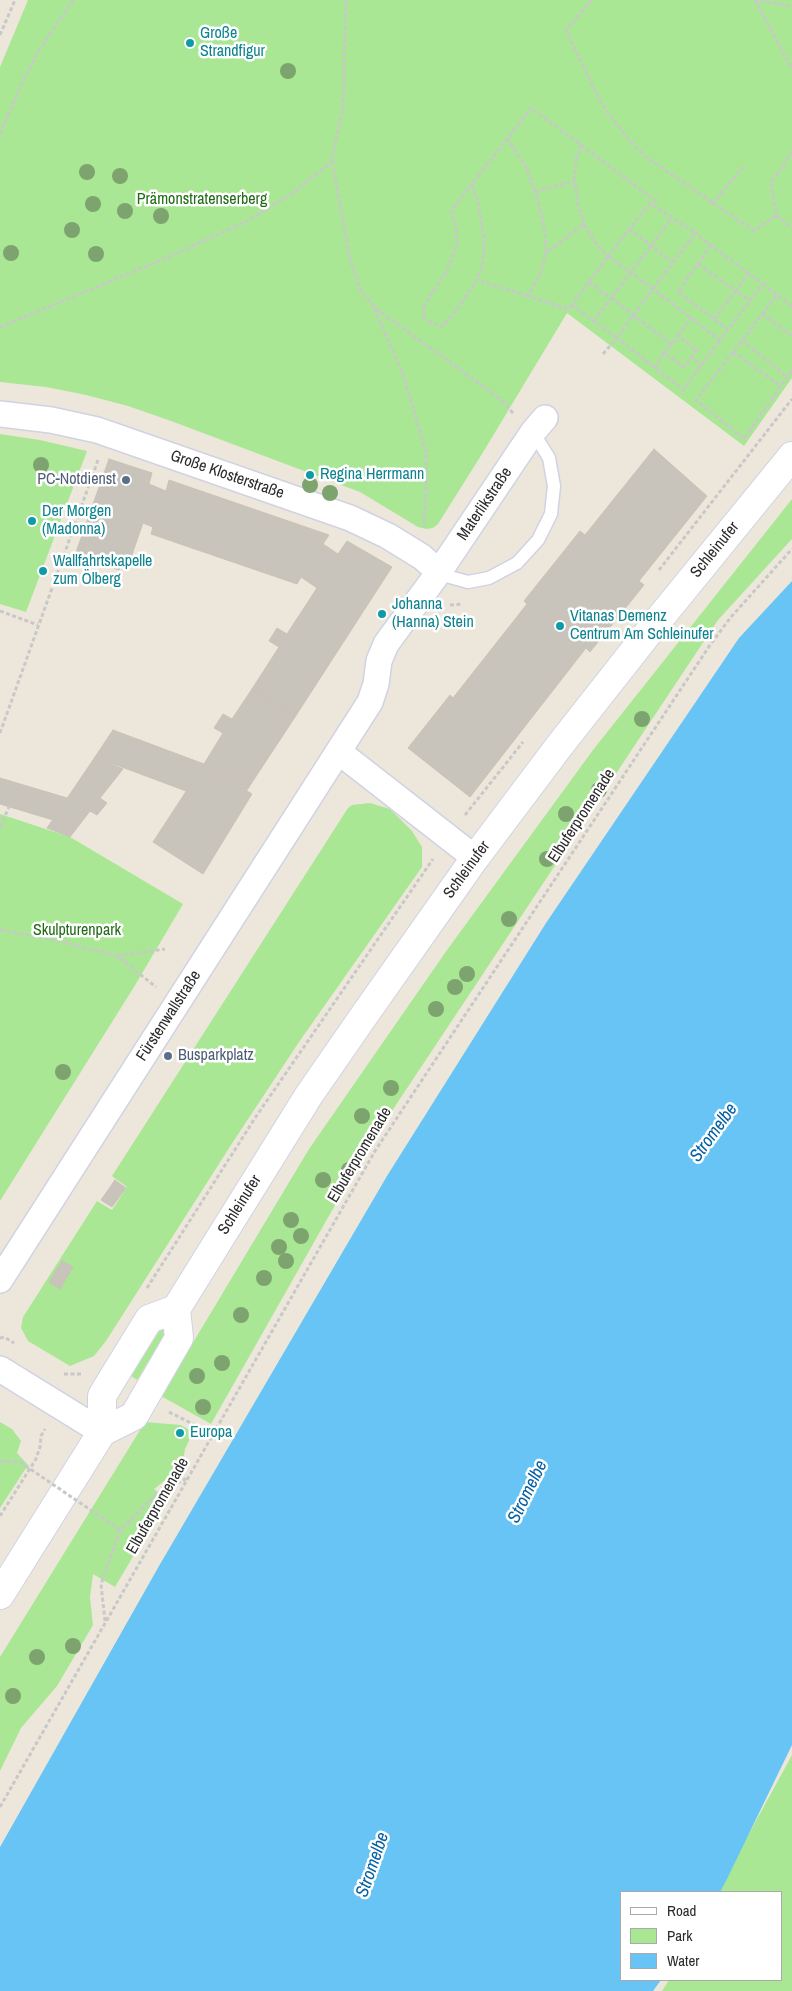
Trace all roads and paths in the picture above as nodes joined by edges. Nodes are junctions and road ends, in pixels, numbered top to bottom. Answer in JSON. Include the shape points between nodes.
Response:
{"nodes":[{"id":1,"x":15,"y":0,"type":"edge"},
{"id":2,"x":73,"y":0,"type":"edge"},
{"id":3,"x":346,"y":0,"type":"edge"},
{"id":4,"x":592,"y":0,"type":"edge"},
{"id":5,"x":754,"y":0,"type":"edge"},
{"id":6,"x":792,"y":6,"type":"edge"},
{"id":7,"x":0,"y":35,"type":"edge"},
{"id":8,"x":792,"y":69,"type":"edge"},
{"id":9,"x":0,"y":134,"type":"edge"},
{"id":10,"x":507,"y":138,"type":"junction"},
{"id":11,"x":581,"y":145,"type":"junction"},
{"id":12,"x":792,"y":152,"type":"edge"},
{"id":13,"x":332,"y":160,"type":"junction"},
{"id":14,"x":743,"y":167,"type":"dead end"},
{"id":15,"x":574,"y":181,"type":"junction"},
{"id":16,"x":472,"y":184,"type":"junction"},
{"id":17,"x":535,"y":192,"type":"junction"},
{"id":18,"x":712,"y":204,"type":"junction"},
{"id":19,"x":655,"y":206,"type":"junction"},
{"id":20,"x":776,"y":215,"type":"junction"},
{"id":21,"x":672,"y":218,"type":"junction"},
{"id":22,"x":584,"y":224,"type":"junction"},
{"id":23,"x":792,"y":228,"type":"edge"},
{"id":24,"x":629,"y":230,"type":"junction"},
{"id":25,"x":694,"y":233,"type":"junction"},
{"id":26,"x":711,"y":245,"type":"junction"},
{"id":27,"x":650,"y":246,"type":"junction"},
{"id":28,"x":546,"y":253,"type":"junction"},
{"id":29,"x":608,"y":256,"type":"junction"},
{"id":30,"x":672,"y":263,"type":"junction"},
{"id":31,"x":698,"y":264,"type":"junction"},
{"id":32,"x":630,"y":272,"type":"junction"},
{"id":33,"x":748,"y":273,"type":"junction"},
{"id":34,"x":477,"y":280,"type":"junction"},
{"id":35,"x":589,"y":282,"type":"junction"},
{"id":36,"x":763,"y":284,"type":"junction"},
{"id":37,"x":653,"y":289,"type":"junction"},
{"id":38,"x":736,"y":291,"type":"junction"},
{"id":39,"x":777,"y":295,"type":"junction"},
{"id":40,"x":528,"y":296,"type":"junction"},
{"id":41,"x":611,"y":298,"type":"junction"},
{"id":42,"x":750,"y":302,"type":"junction"},
{"id":43,"x":371,"y":303,"type":"junction"},
{"id":44,"x":572,"y":305,"type":"junction"},
{"id":45,"x":792,"y":306,"type":"edge"},
{"id":46,"x":762,"y":314,"type":"junction"},
{"id":47,"x":633,"y":315,"type":"junction"},
{"id":48,"x":691,"y":318,"type":"junction"},
{"id":49,"x":714,"y":319,"type":"junction"},
{"id":50,"x":594,"y":322,"type":"junction"},
{"id":51,"x":0,"y":327,"type":"edge"},
{"id":52,"x":728,"y":330,"type":"junction"},
{"id":53,"x":678,"y":336,"type":"junction"},
{"id":54,"x":792,"y":336,"type":"edge"},
{"id":55,"x":617,"y":338,"type":"junction"},
{"id":56,"x":720,"y":340,"type":"junction"},
{"id":57,"x":742,"y":340,"type":"junction"},
{"id":58,"x":671,"y":344,"type":"junction"},
{"id":59,"x":733,"y":352,"type":"junction"},
{"id":60,"x":664,"y":353,"type":"junction"},
{"id":61,"x":603,"y":354,"type":"dead end"},
{"id":62,"x":692,"y":358,"type":"junction"},
{"id":63,"x":701,"y":366,"type":"junction"},
{"id":64,"x":655,"y":368,"type":"junction"},
{"id":65,"x":792,"y":370,"type":"edge"},
{"id":66,"x":787,"y":377,"type":"junction"},
{"id":67,"x":781,"y":386,"type":"junction"},
{"id":68,"x":792,"y":399,"type":"edge"},
{"id":69,"x":0,"y":414,"type":"edge"},
{"id":70,"x":539,"y":425,"type":"junction"},
{"id":71,"x":108,"y":433,"type":"junction"},
{"id":72,"x":792,"y":456,"type":"edge"},
{"id":73,"x":423,"y":531,"type":"dead end"},
{"id":74,"x":792,"y":549,"type":"edge"},
{"id":75,"x":439,"y":572,"type":"junction"},
{"id":76,"x":653,"y":577,"type":"dead end"},
{"id":77,"x":0,"y":611,"type":"edge"},
{"id":78,"x":38,"y":625,"type":"junction"},
{"id":79,"x":0,"y":733,"type":"edge"},
{"id":80,"x":339,"y":752,"type":"junction"},
{"id":81,"x":9,"y":807,"type":"dead end"},
{"id":82,"x":0,"y":809,"type":"edge"},
{"id":83,"x":7,"y":811,"type":"junction"},
{"id":84,"x":0,"y":827,"type":"edge"},
{"id":85,"x":475,"y":858,"type":"junction"},
{"id":86,"x":0,"y":930,"type":"edge"},
{"id":87,"x":165,"y":949,"type":"dead end"},
{"id":88,"x":116,"y":956,"type":"junction"},
{"id":89,"x":177,"y":1003,"type":"junction"},
{"id":90,"x":0,"y":1280,"type":"edge"},
{"id":91,"x":176,"y":1309,"type":"junction"},
{"id":92,"x":2,"y":1338,"type":"edge"},
{"id":93,"x":15,"y":1344,"type":"dead end"},
{"id":94,"x":0,"y":1369,"type":"edge"},
{"id":95,"x":58,"y":1372,"type":"dead end"},
{"id":96,"x":85,"y":1373,"type":"dead end"},
{"id":97,"x":76,"y":1375,"type":"junction"},
{"id":98,"x":76,"y":1383,"type":"dead end"},
{"id":99,"x":184,"y":1419,"type":"dead end"},
{"id":100,"x":102,"y":1432,"type":"junction"},
{"id":101,"x":213,"y":1434,"type":"junction"},
{"id":102,"x":41,"y":1436,"type":"dead end"},
{"id":103,"x":0,"y":1461,"type":"edge"},
{"id":104,"x":189,"y":1478,"type":"junction"},
{"id":105,"x":0,"y":1516,"type":"edge"},
{"id":106,"x":120,"y":1530,"type":"junction"},
{"id":107,"x":0,"y":1595,"type":"edge"},
{"id":108,"x":106,"y":1622,"type":"junction"},
{"id":109,"x":0,"y":1807,"type":"edge"}],
"edges":[{"from":1,"to":7,"type":"path"},
{"from":2,"to":9,"type":"path","via":[[38,52]]},
{"from":3,"to":13,"type":"path","via":[[343,106]]},
{"from":4,"to":18,"type":"path","via":[[566,30],[597,95],[618,127],[646,158]]},
{"from":5,"to":6,"type":"path"},
{"from":5,"to":8,"type":"path"},
{"from":10,"to":11,"type":"path","via":[[531,108]]},
{"from":10,"to":16,"type":"path"},
{"from":10,"to":17,"type":"path","via":[[526,167]]},
{"from":11,"to":15,"type":"path"},
{"from":11,"to":19,"type":"path","via":[[656,201]]},
{"from":12,"to":20,"type":"path","via":[[771,183]]},
{"from":13,"to":43,"type":"path","via":[[350,259],[361,292]]},
{"from":13,"to":51,"type":"path","via":[[293,194],[247,221]]},
{"from":14,"to":18,"type":"path"},
{"from":15,"to":17,"type":"path"},
{"from":15,"to":22,"type":"path"},
{"from":16,"to":34,"type":"path","via":[[484,238],[483,262]]},
{"from":16,"to":34,"type":"path","via":[[451,211],[457,245],[446,272],[423,310],[424,319],[442,327]]},
{"from":17,"to":28,"type":"path","via":[[545,233]]},
{"from":18,"to":20,"type":"path","via":[[754,231]]},
{"from":19,"to":21,"type":"path"},
{"from":19,"to":24,"type":"path","via":[[650,203]]},
{"from":20,"to":23,"type":"path"},
{"from":21,"to":25,"type":"path"},
{"from":21,"to":27,"type":"path"},
{"from":22,"to":28,"type":"path"},
{"from":22,"to":29,"type":"path"},
{"from":24,"to":27,"type":"path"},
{"from":24,"to":29,"type":"path"},
{"from":25,"to":26,"type":"path"},
{"from":25,"to":30,"type":"path"},
{"from":26,"to":31,"type":"path"},
{"from":26,"to":33,"type":"path"},
{"from":27,"to":30,"type":"path"},
{"from":27,"to":32,"type":"path"},
{"from":28,"to":40,"type":"path","via":[[540,274]]},
{"from":29,"to":32,"type":"path"},
{"from":29,"to":35,"type":"path"},
{"from":30,"to":37,"type":"path"},
{"from":31,"to":38,"type":"path"},
{"from":31,"to":49,"type":"path","via":[[678,292]]},
{"from":32,"to":37,"type":"path"},
{"from":32,"to":41,"type":"path"},
{"from":33,"to":36,"type":"path"},
{"from":33,"to":38,"type":"path"},
{"from":34,"to":40,"type":"path"},
{"from":35,"to":41,"type":"path"},
{"from":35,"to":44,"type":"path"},
{"from":36,"to":39,"type":"path"},
{"from":36,"to":42,"type":"path"},
{"from":37,"to":47,"type":"path"},
{"from":37,"to":48,"type":"path"},
{"from":38,"to":42,"type":"path"},
{"from":38,"to":49,"type":"path"},
{"from":39,"to":45,"type":"path"},
{"from":39,"to":46,"type":"path"},
{"from":40,"to":44,"type":"path","via":[[568,309]]},
{"from":41,"to":47,"type":"path"},
{"from":41,"to":50,"type":"path"},
{"from":42,"to":52,"type":"path"},
{"from":43,"to":70,"type":"path"},
{"from":43,"to":73,"type":"path","via":[[403,374],[426,452]]},
{"from":44,"to":50,"type":"path"},
{"from":46,"to":54,"type":"path"},
{"from":46,"to":57,"type":"path"},
{"from":47,"to":55,"type":"path"},
{"from":47,"to":58,"type":"path"},
{"from":48,"to":53,"type":"path"},
{"from":48,"to":56,"type":"path"},
{"from":49,"to":52,"type":"path"},
{"from":50,"to":55,"type":"path"},
{"from":52,"to":56,"type":"path"},
{"from":53,"to":58,"type":"path"},
{"from":53,"to":62,"type":"path","via":[[697,350]]},
{"from":55,"to":61,"type":"path"},
{"from":55,"to":64,"type":"path"},
{"from":56,"to":63,"type":"path"},
{"from":57,"to":59,"type":"path"},
{"from":57,"to":66,"type":"path"},
{"from":58,"to":60,"type":"path"},
{"from":59,"to":67,"type":"path"},
{"from":59,"to":67,"type":"path","via":[[696,400],[744,439]]},
{"from":60,"to":62,"type":"path","via":[[684,367]]},
{"from":60,"to":64,"type":"path"},
{"from":62,"to":63,"type":"path"},
{"from":63,"to":64,"type":"path","via":[[683,390]]},
{"from":65,"to":66,"type":"path"},
{"from":66,"to":67,"type":"path"},
{"from":68,"to":76,"type":"path","name":"Schleinufer"},
{"from":69,"to":71,"type":"street","name":"Große Klosterstraße","via":[[51,420]]},
{"from":70,"to":75,"type":"street","name":"Materlikstraße"},
{"from":70,"to":75,"type":"lane","via":[[554,486],[551,514],[538,540],[517,563],[489,578],[468,582]]},
{"from":71,"to":75,"type":"street","name":"Große Klosterstraße","via":[[350,518],[388,536]]},
{"from":71,"to":78,"type":"path"},
{"from":72,"to":85,"type":"main road","name":"Schleinufer","via":[[656,623]]},
{"from":74,"to":101,"type":"path","name":"Elbuferpromenade","via":[[710,644],[375,1151]]},
{"from":75,"to":80,"type":"street","name":"Fürstenwallstraße","via":[[386,644],[370,702]]},
{"from":77,"to":78,"type":"path"},
{"from":78,"to":79,"type":"path"},
{"from":80,"to":85,"type":"street"},
{"from":80,"to":89,"type":"street","name":"Fürstenwallstraße"},
{"from":81,"to":83,"type":"path"},
{"from":82,"to":83,"type":"path"},
{"from":83,"to":84,"type":"path"},
{"from":85,"to":91,"type":"main road","name":"Schleinufer","via":[[309,1095]]},
{"from":86,"to":88,"type":"path"},
{"from":87,"to":88,"type":"path"},
{"from":88,"to":89,"type":"path"},
{"from":89,"to":90,"type":"street","name":"Fürstenwallstraße"},
{"from":91,"to":100,"type":"main road","via":[[179,1338],[134,1416]]},
{"from":91,"to":100,"type":"main road","via":[[149,1319],[102,1396]]},
{"from":92,"to":93,"type":"path"},
{"from":94,"to":100,"type":"street"},
{"from":95,"to":97,"type":"path"},
{"from":96,"to":97,"type":"path"},
{"from":97,"to":98,"type":"path"},
{"from":99,"to":101,"type":"path"},
{"from":100,"to":107,"type":"main road"},
{"from":101,"to":104,"type":"path","name":"Elbuferpromenade"},
{"from":102,"to":105,"type":"path","via":[[36,1459]]},
{"from":103,"to":106,"type":"path","bridge":true,"via":[[20,1462]]},
{"from":104,"to":106,"type":"path","via":[[160,1491]]},
{"from":104,"to":108,"type":"path","name":"Elbuferpromenade"},
{"from":106,"to":108,"type":"path","via":[[101,1584]]},
{"from":108,"to":109,"type":"path","name":"Elbuferpromenade"}]}
